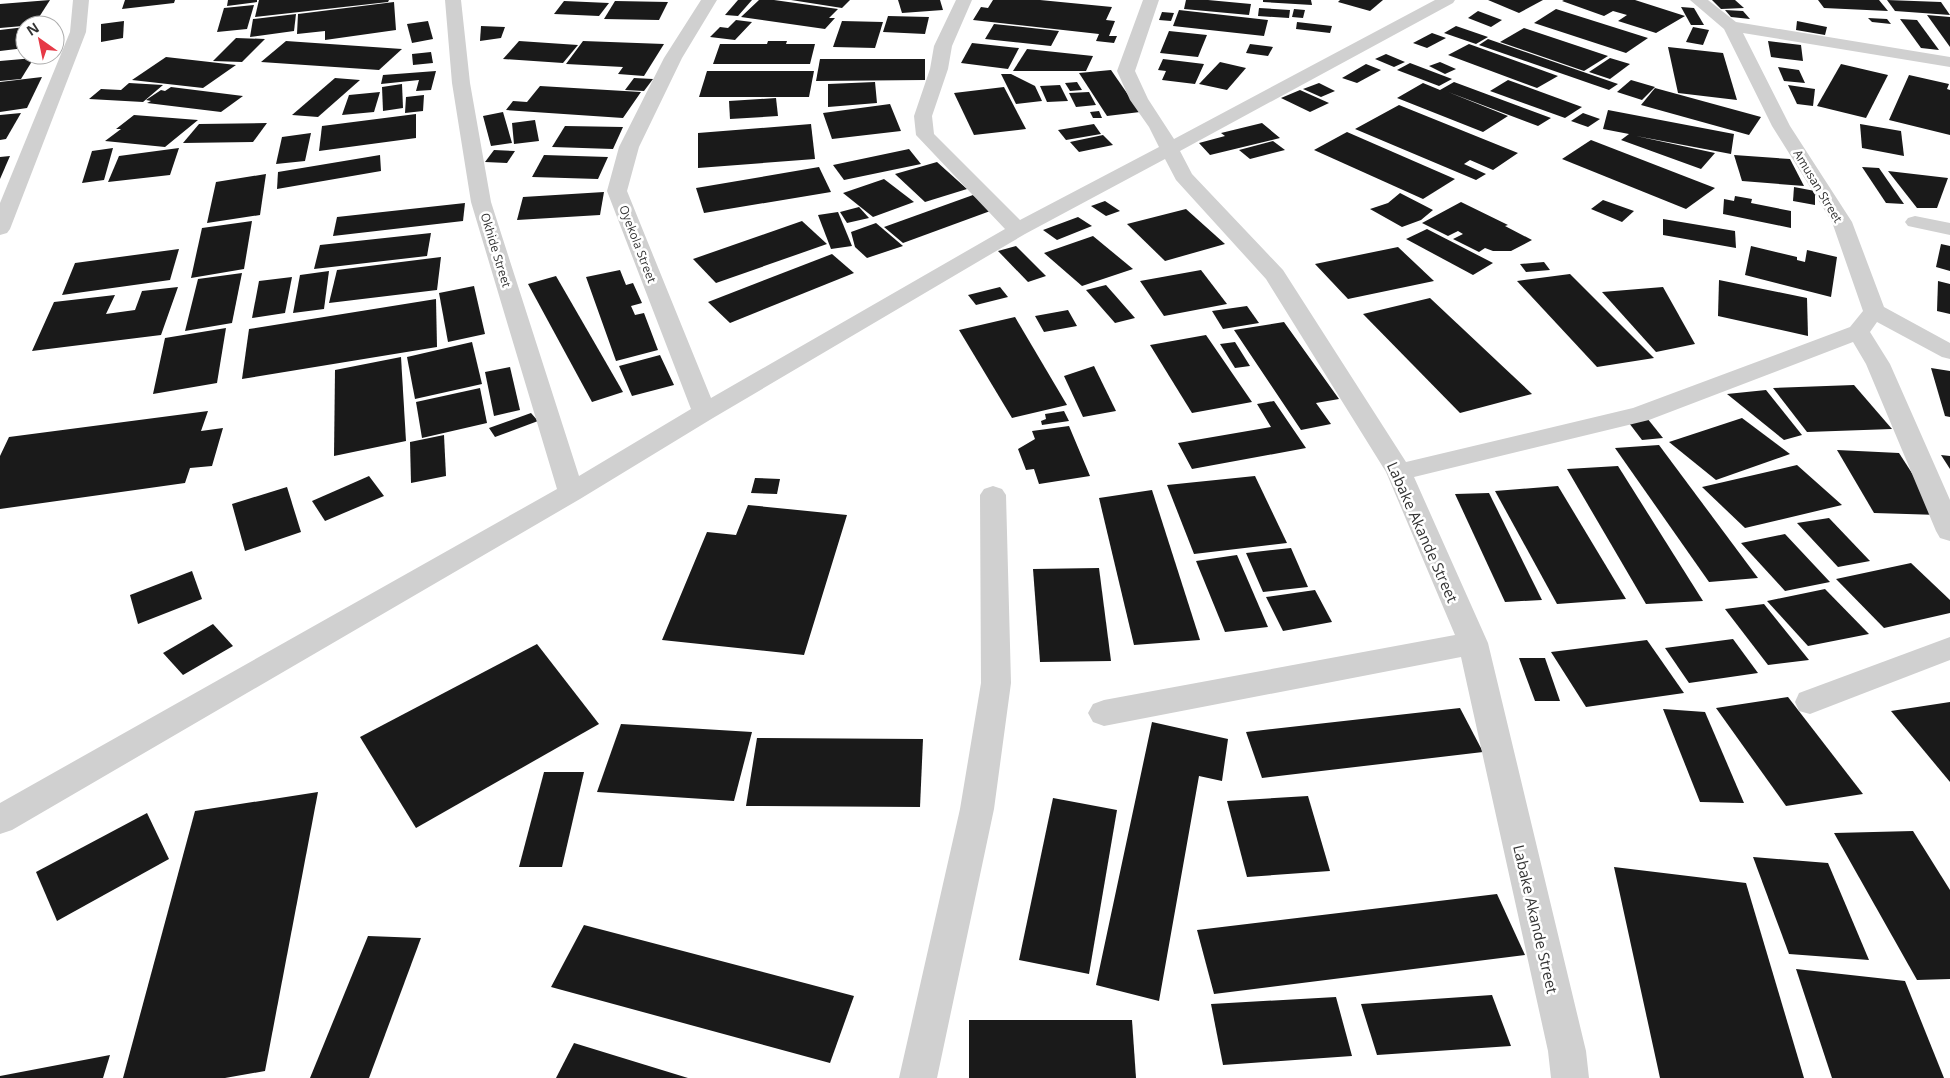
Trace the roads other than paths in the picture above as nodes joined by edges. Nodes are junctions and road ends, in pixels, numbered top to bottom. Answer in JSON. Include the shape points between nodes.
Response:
{"nodes":[{"id":1,"x":81,"y":0,"type":"edge"},
{"id":2,"x":709,"y":0,"type":"edge"},
{"id":3,"x":964,"y":0,"type":"edge"},
{"id":4,"x":1150,"y":0,"type":"edge"},
{"id":5,"x":1447,"y":0,"type":"edge"},
{"id":6,"x":1698,"y":0,"type":"edge"},
{"id":7,"x":455,"y":1,"type":"edge"},
{"id":8,"x":1731,"y":26,"type":"junction"},
{"id":9,"x":1950,"y":62,"type":"edge"},
{"id":10,"x":1169,"y":148,"type":"junction"},
{"id":11,"x":1915,"y":222,"type":"dead end"},
{"id":12,"x":0,"y":229,"type":"edge"},
{"id":13,"x":1950,"y":229,"type":"edge"},
{"id":14,"x":1018,"y":230,"type":"junction"},
{"id":15,"x":1874,"y":311,"type":"junction"},
{"id":16,"x":1858,"y":332,"type":"junction"},
{"id":17,"x":1950,"y":352,"type":"edge"},
{"id":18,"x":704,"y":412,"type":"junction"},
{"id":19,"x":1399,"y":472,"type":"junction"},
{"id":20,"x":571,"y":493,"type":"junction"},
{"id":21,"x":993,"y":495,"type":"dead end"},
{"id":22,"x":1950,"y":531,"type":"edge"},
{"id":23,"x":1473,"y":644,"type":"junction"},
{"id":24,"x":1950,"y":648,"type":"edge"},
{"id":25,"x":1810,"y":702,"type":"dead end"},
{"id":26,"x":1104,"y":713,"type":"dead end"},
{"id":27,"x":0,"y":820,"type":"edge"},
{"id":28,"x":918,"y":1078,"type":"edge"},
{"id":29,"x":1570,"y":1078,"type":"edge"}],
"edges":[{"from":1,"to":12,"type":"street","via":[[78,32]]},
{"from":2,"to":18,"type":"street","name":"Oyekola Street","via":[[673,58],[629,146],[617,191]]},
{"from":3,"to":14,"type":"street","via":[[943,46],[924,116],[925,135]]},
{"from":4,"to":10,"type":"street","name":"Labake Akande Street","via":[[1126,72]]},
{"from":5,"to":10,"type":"street"},
{"from":6,"to":8,"type":"street","name":"Amusan Street"},
{"from":7,"to":20,"type":"street","name":"Okhide Street","via":[[461,83],[481,202]]},
{"from":8,"to":9,"type":"street"},
{"from":8,"to":15,"type":"street","name":"Amusan Street","via":[[1781,126],[1842,222]]},
{"from":10,"to":14,"type":"street"},
{"from":10,"to":19,"type":"street","name":"Labake Akande Street","via":[[1184,176],[1275,275]]},
{"from":11,"to":13,"type":"street"},
{"from":14,"to":18,"type":"street"},
{"from":15,"to":16,"type":"street"},
{"from":15,"to":17,"type":"street"},
{"from":16,"to":19,"type":"street","via":[[1640,414]]},
{"from":16,"to":22,"type":"street","via":[[1878,364]]},
{"from":18,"to":20,"type":"street"},
{"from":19,"to":23,"type":"street","name":"Labake Akande Street"},
{"from":20,"to":27,"type":"street"},
{"from":21,"to":28,"type":"street","via":[[996,683],[977,808]]},
{"from":23,"to":26,"type":"street"},
{"from":23,"to":29,"type":"street","name":"Labake Akande Street","via":[[1567,1051]]},
{"from":24,"to":25,"type":"street"}]}
